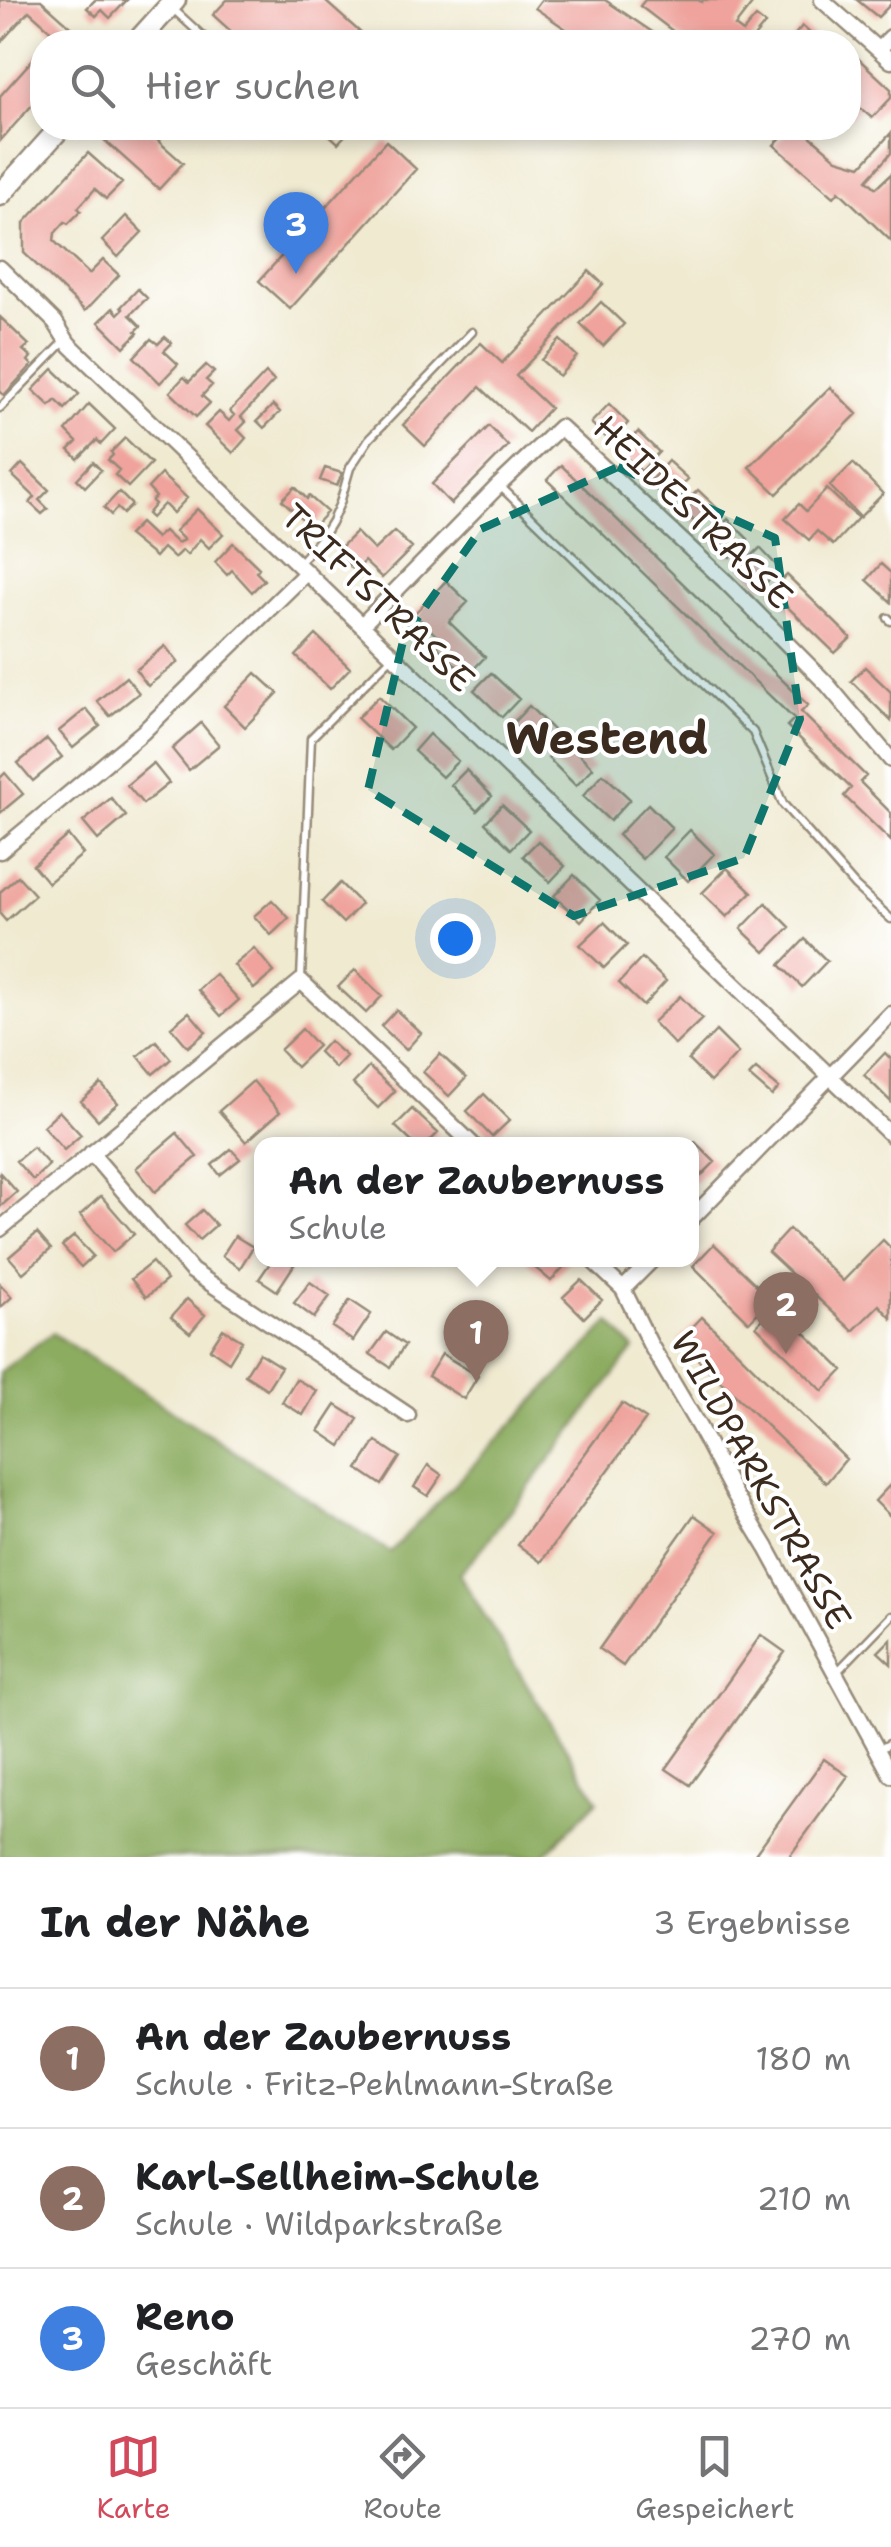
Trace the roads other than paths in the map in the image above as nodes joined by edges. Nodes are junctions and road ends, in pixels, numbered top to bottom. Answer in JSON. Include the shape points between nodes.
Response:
{"nodes":[{"id":1,"x":822,"y":0,"type":"edge"},
{"id":2,"x":173,"y":3,"type":"edge"},
{"id":3,"x":148,"y":30,"type":"edge"},
{"id":4,"x":198,"y":30,"type":"edge"},
{"id":5,"x":856,"y":30,"type":"edge"},
{"id":6,"x":861,"y":35,"type":"edge"},
{"id":7,"x":891,"y":37,"type":"edge"},
{"id":8,"x":878,"y":50,"type":"junction"},
{"id":9,"x":891,"y":62,"type":"edge"},
{"id":10,"x":49,"y":140,"type":"edge"},
{"id":11,"x":0,"y":195,"type":"edge"},
{"id":12,"x":0,"y":268,"type":"edge"},
{"id":13,"x":472,"y":332,"type":"dead end"},
{"id":14,"x":66,"y":340,"type":"junction"},
{"id":15,"x":0,"y":408,"type":"edge"},
{"id":16,"x":499,"y":485,"type":"junction"},
{"id":17,"x":303,"y":568,"type":"junction"},
{"id":18,"x":362,"y":625,"type":"junction"},
{"id":19,"x":393,"y":655,"type":"junction"},
{"id":20,"x":891,"y":760,"type":"edge"},
{"id":21,"x":0,"y":851,"type":"edge"},
{"id":22,"x":891,"y":919,"type":"edge"},
{"id":23,"x":301,"y":981,"type":"junction"},
{"id":24,"x":891,"y":1014,"type":"edge"},
{"id":25,"x":830,"y":1074,"type":"junction"},
{"id":26,"x":891,"y":1135,"type":"edge"},
{"id":27,"x":465,"y":1137,"type":"edge"},
{"id":28,"x":91,"y":1153,"type":"junction"},
{"id":29,"x":699,"y":1211,"type":"edge"},
{"id":30,"x":0,"y":1229,"type":"edge"},
{"id":31,"x":599,"y":1267,"type":"edge"},
{"id":32,"x":645,"y":1267,"type":"edge"},
{"id":33,"x":623,"y":1289,"type":"junction"},
{"id":34,"x":408,"y":1415,"type":"dead end"},
{"id":35,"x":891,"y":1616,"type":"edge"},
{"id":36,"x":834,"y":1674,"type":"junction"},
{"id":37,"x":884,"y":1747,"type":"edge"},
{"id":38,"x":891,"y":1775,"type":"edge"}],
"edges":[{"from":1,"to":5,"type":"street"},
{"from":2,"to":3,"type":"main road"},
{"from":2,"to":4,"type":"lane"},
{"from":6,"to":8,"type":"street"},
{"from":7,"to":8,"type":"street"},
{"from":8,"to":9,"type":"street"},
{"from":10,"to":11,"type":"main road"},
{"from":12,"to":14,"type":"street","name":"TRIFTSTRASSE"},
{"from":13,"to":17,"type":"lane","via":[[368,438]]},
{"from":14,"to":15,"type":"lane"},
{"from":14,"to":17,"type":"street","name":"TRIFTSTRASSE"},
{"from":16,"to":18,"type":"street","name":"HEIDESTRASSE"},
{"from":16,"to":20,"type":"street","name":"HEIDESTRASSE","via":[[560,427],[816,673]]},
{"from":16,"to":22,"type":"lane","via":[[754,732],[784,804]]},
{"from":17,"to":18,"type":"street","name":"TRIFTSTRASSE"},
{"from":17,"to":21,"type":"street","via":[[144,732]]},
{"from":18,"to":19,"type":"street","name":"TRIFTSTRASSE"},
{"from":19,"to":23,"type":"lane","via":[[312,738]]},
{"from":19,"to":25,"type":"street","name":"TRIFTSTRASSE"},
{"from":23,"to":27,"type":"street"},
{"from":23,"to":28,"type":"street"},
{"from":24,"to":25,"type":"street"},
{"from":25,"to":26,"type":"street","name":"TRIFTSTRASSE"},
{"from":25,"to":29,"type":"street"},
{"from":28,"to":30,"type":"street"},
{"from":28,"to":34,"type":"street","via":[[192,1271]]},
{"from":31,"to":33,"type":"street"},
{"from":32,"to":33,"type":"street"},
{"from":33,"to":36,"type":"street","name":"WILDPARKSTRASSE"},
{"from":35,"to":36,"type":"lane"},
{"from":36,"to":37,"type":"street","name":"WILDPARKSTRASSE"},
{"from":37,"to":38,"type":"street","name":"WILDPARKSTRASSE"}]}
